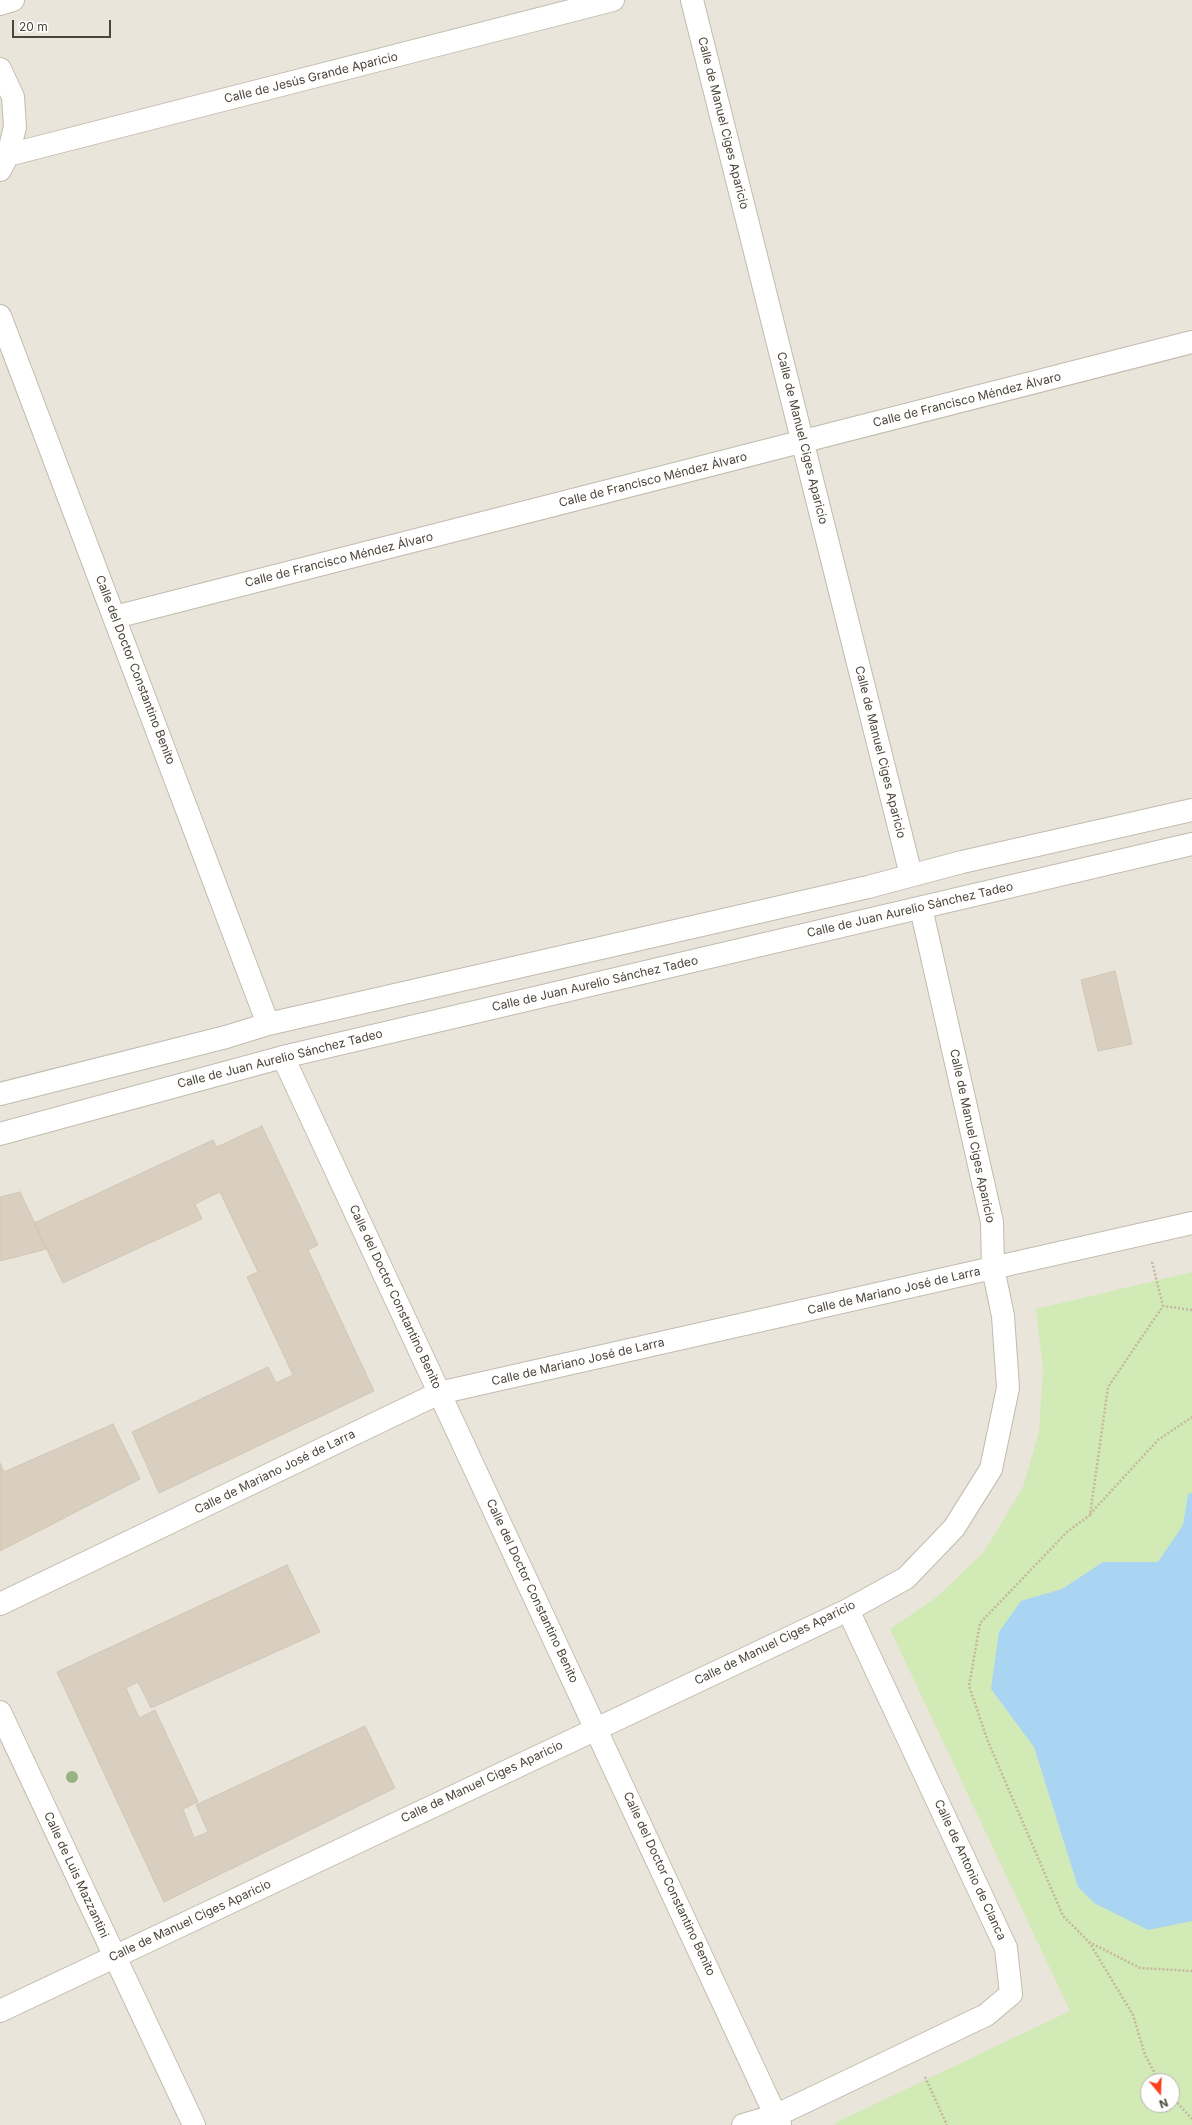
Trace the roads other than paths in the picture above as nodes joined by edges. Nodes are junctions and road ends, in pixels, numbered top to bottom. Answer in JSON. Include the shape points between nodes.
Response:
{"nodes":[{"id":1,"x":14,"y":0,"type":"edge"},
{"id":2,"x":614,"y":0,"type":"edge"},
{"id":3,"x":692,"y":0,"type":"edge"},
{"id":4,"x":0,"y":4,"type":"edge"},
{"id":5,"x":0,"y":69,"type":"edge"},
{"id":6,"x":4,"y":163,"type":"edge"},
{"id":7,"x":0,"y":316,"type":"edge"},
{"id":8,"x":1192,"y":342,"type":"edge"},
{"id":9,"x":803,"y":442,"type":"junction"},
{"id":10,"x":115,"y":617,"type":"junction"},
{"id":11,"x":1192,"y":810,"type":"edge"},
{"id":12,"x":1192,"y":844,"type":"edge"},
{"id":13,"x":911,"y":875,"type":"junction"},
{"id":14,"x":921,"y":908,"type":"junction"},
{"id":15,"x":268,"y":1024,"type":"junction"},
{"id":16,"x":283,"y":1057,"type":"junction"},
{"id":17,"x":0,"y":1094,"type":"edge"},
{"id":18,"x":0,"y":1134,"type":"edge"},
{"id":19,"x":1192,"y":1223,"type":"edge"},
{"id":20,"x":993,"y":1268,"type":"junction"},
{"id":21,"x":440,"y":1393,"type":"junction"},
{"id":22,"x":0,"y":1604,"type":"edge"},
{"id":23,"x":848,"y":1610,"type":"junction"},
{"id":24,"x":0,"y":1712,"type":"edge"},
{"id":25,"x":596,"y":1728,"type":"junction"},
{"id":26,"x":115,"y":1957,"type":"junction"},
{"id":27,"x":0,"y":2011,"type":"edge"},
{"id":28,"x":778,"y":2120,"type":"edge"},
{"id":29,"x":194,"y":2125,"type":"edge"},
{"id":30,"x":743,"y":2125,"type":"edge"}],
"edges":[{"from":1,"to":4,"type":"street"},
{"from":2,"to":6,"type":"street","name":"Calle de Jesús Grande Aparicio"},
{"from":3,"to":9,"type":"street","name":"Calle de Manuel Ciges Aparicio"},
{"from":5,"to":6,"type":"street","via":[[13,97],[15,127]]},
{"from":7,"to":10,"type":"street","name":"Calle del Doctor Constantino Benito"},
{"from":8,"to":9,"type":"street","name":"Calle de Francisco Méndez Álvaro"},
{"from":9,"to":10,"type":"street","name":"Calle de Francisco Méndez Álvaro"},
{"from":9,"to":13,"type":"street","name":"Calle de Manuel Ciges Aparicio"},
{"from":10,"to":15,"type":"street","name":"Calle del Doctor Constantino Benito"},
{"from":11,"to":13,"type":"street"},
{"from":12,"to":14,"type":"street","name":"Calle de Juan Aurelio Sánchez Tadeo"},
{"from":13,"to":15,"type":"street"},
{"from":14,"to":16,"type":"street","name":"Calle de Juan Aurelio Sánchez Tadeo"},
{"from":14,"to":20,"type":"street","name":"Calle de Manuel Ciges Aparicio","via":[[992,1222]]},
{"from":15,"to":17,"type":"street"},
{"from":16,"to":18,"type":"street","name":"Calle de Juan Aurelio Sánchez Tadeo"},
{"from":16,"to":21,"type":"street","name":"Calle del Doctor Constantino Benito"},
{"from":19,"to":20,"type":"street","name":"Calle de Mariano José de Larra"},
{"from":20,"to":21,"type":"street","name":"Calle de Mariano José de Larra"},
{"from":20,"to":23,"type":"street","name":"Calle de Manuel Ciges Aparicio","via":[[1003,1316],[1008,1388],[991,1469],[954,1528],[906,1578]]},
{"from":21,"to":22,"type":"street","name":"Calle de Mariano José de Larra"},
{"from":21,"to":25,"type":"street","name":"Calle del Doctor Constantino Benito"},
{"from":23,"to":25,"type":"street","name":"Calle de Manuel Ciges Aparicio"},
{"from":23,"to":28,"type":"street","name":"Calle de Antonio de Clanca","via":[[1006,1948],[1011,1994],[986,2015],[911,2050]]},
{"from":24,"to":26,"type":"street","name":"Calle de Luis Mazzantini"},
{"from":25,"to":26,"type":"street","name":"Calle de Manuel Ciges Aparicio"},
{"from":25,"to":28,"type":"street","name":"Calle del Doctor Constantino Benito"},
{"from":26,"to":27,"type":"street","name":"Calle de Manuel Ciges Aparicio"},
{"from":26,"to":29,"type":"street","name":"Calle de Luis Mazzantini"},
{"from":28,"to":30,"type":"street","name":"Calle de Antonio de Clanca"}]}
